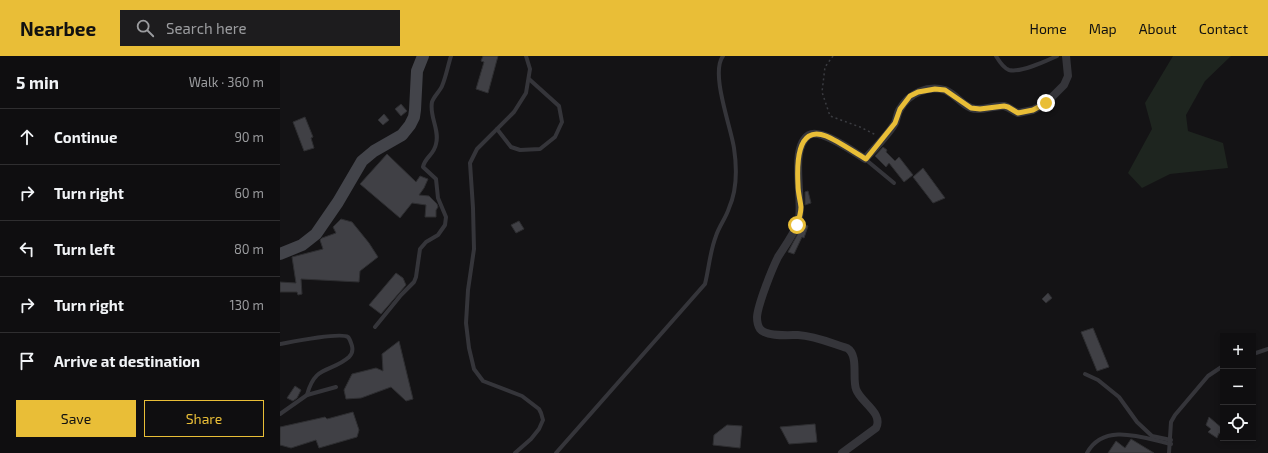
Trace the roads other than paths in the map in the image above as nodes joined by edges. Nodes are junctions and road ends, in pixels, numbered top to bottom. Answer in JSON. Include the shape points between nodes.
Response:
{"nodes":[{"id":1,"x":423,"y":56,"type":"edge"},
{"id":2,"x":450,"y":56,"type":"edge"},
{"id":3,"x":526,"y":56,"type":"edge"},
{"id":4,"x":723,"y":56,"type":"edge"},
{"id":5,"x":996,"y":56,"type":"edge"},
{"id":6,"x":1057,"y":56,"type":"edge"},
{"id":7,"x":1066,"y":56,"type":"edge"},
{"id":8,"x":529,"y":79,"type":"junction"},
{"id":9,"x":497,"y":130,"type":"junction"},
{"id":10,"x":866,"y":159,"type":"junction"},
{"id":11,"x":894,"y":183,"type":"dead end"},
{"id":12,"x":280,"y":254,"type":"edge"},
{"id":13,"x":375,"y":326,"type":"dead end"},
{"id":14,"x":280,"y":344,"type":"edge"},
{"id":15,"x":1268,"y":349,"type":"edge"},
{"id":16,"x":1256,"y":353,"type":"edge"},
{"id":17,"x":1220,"y":368,"type":"edge"},
{"id":18,"x":1085,"y":374,"type":"dead end"},
{"id":19,"x":336,"y":388,"type":"dead end"},
{"id":20,"x":307,"y":395,"type":"junction"},
{"id":21,"x":280,"y":414,"type":"edge"},
{"id":22,"x":1171,"y":442,"type":"junction"},
{"id":23,"x":515,"y":453,"type":"edge"},
{"id":24,"x":556,"y":453,"type":"edge"},
{"id":25,"x":842,"y":453,"type":"edge"},
{"id":26,"x":1087,"y":453,"type":"edge"},
{"id":27,"x":1169,"y":453,"type":"edge"}],
"edges":[{"from":1,"to":12,"type":"main road","via":[[417,71],[415,110],[410,124],[402,135],[362,161],[316,234],[302,245]]},
{"from":2,"to":13,"type":"lane","via":[[443,85],[432,101],[437,142],[434,152],[424,162],[424,167],[436,179],[438,198],[446,217],[445,225],[438,235],[420,249],[416,277]]},
{"from":3,"to":8,"type":"lane","via":[[530,69]]},
{"from":4,"to":24,"type":"lane","via":[[718,71],[734,148],[736,180],[730,208],[712,246],[705,284]]},
{"from":5,"to":6,"type":"lane","via":[[1008,70],[1028,68]]},
{"from":7,"to":10,"type":"street","via":[[1068,76],[1064,85],[1046,103],[1033,110],[1018,113],[1004,106],[971,108],[945,90],[926,90],[910,96],[900,109],[895,123]]},
{"from":8,"to":9,"type":"lane","via":[[526,93],[514,112]]},
{"from":8,"to":9,"type":"lane","via":[[560,106],[562,122],[555,137],[540,149],[520,150],[511,147]]},
{"from":9,"to":23,"type":"lane","via":[[477,149],[470,163],[474,249],[466,323],[469,348],[477,374],[483,381],[522,396],[542,413],[543,420],[539,429]]},
{"from":10,"to":11,"type":"lane"},
{"from":10,"to":25,"type":"street","via":[[817,133],[809,135],[803,142],[798,169],[800,217],[778,258],[757,317],[764,332],[807,335],[847,348],[851,352],[856,390],[877,416],[878,424]]},
{"from":14,"to":20,"type":"lane","via":[[343,336],[350,339],[350,356],[314,377]]},
{"from":15,"to":16,"type":"lane"},
{"from":17,"to":22,"type":"lane","via":[[1208,376],[1175,415],[1171,422]]},
{"from":18,"to":22,"type":"lane","via":[[1098,380],[1119,397],[1137,422],[1152,436]]},
{"from":19,"to":20,"type":"lane"},
{"from":20,"to":21,"type":"lane"},
{"from":22,"to":26,"type":"lane","via":[[1123,433],[1105,437],[1096,442]]},
{"from":22,"to":27,"type":"lane"}]}
